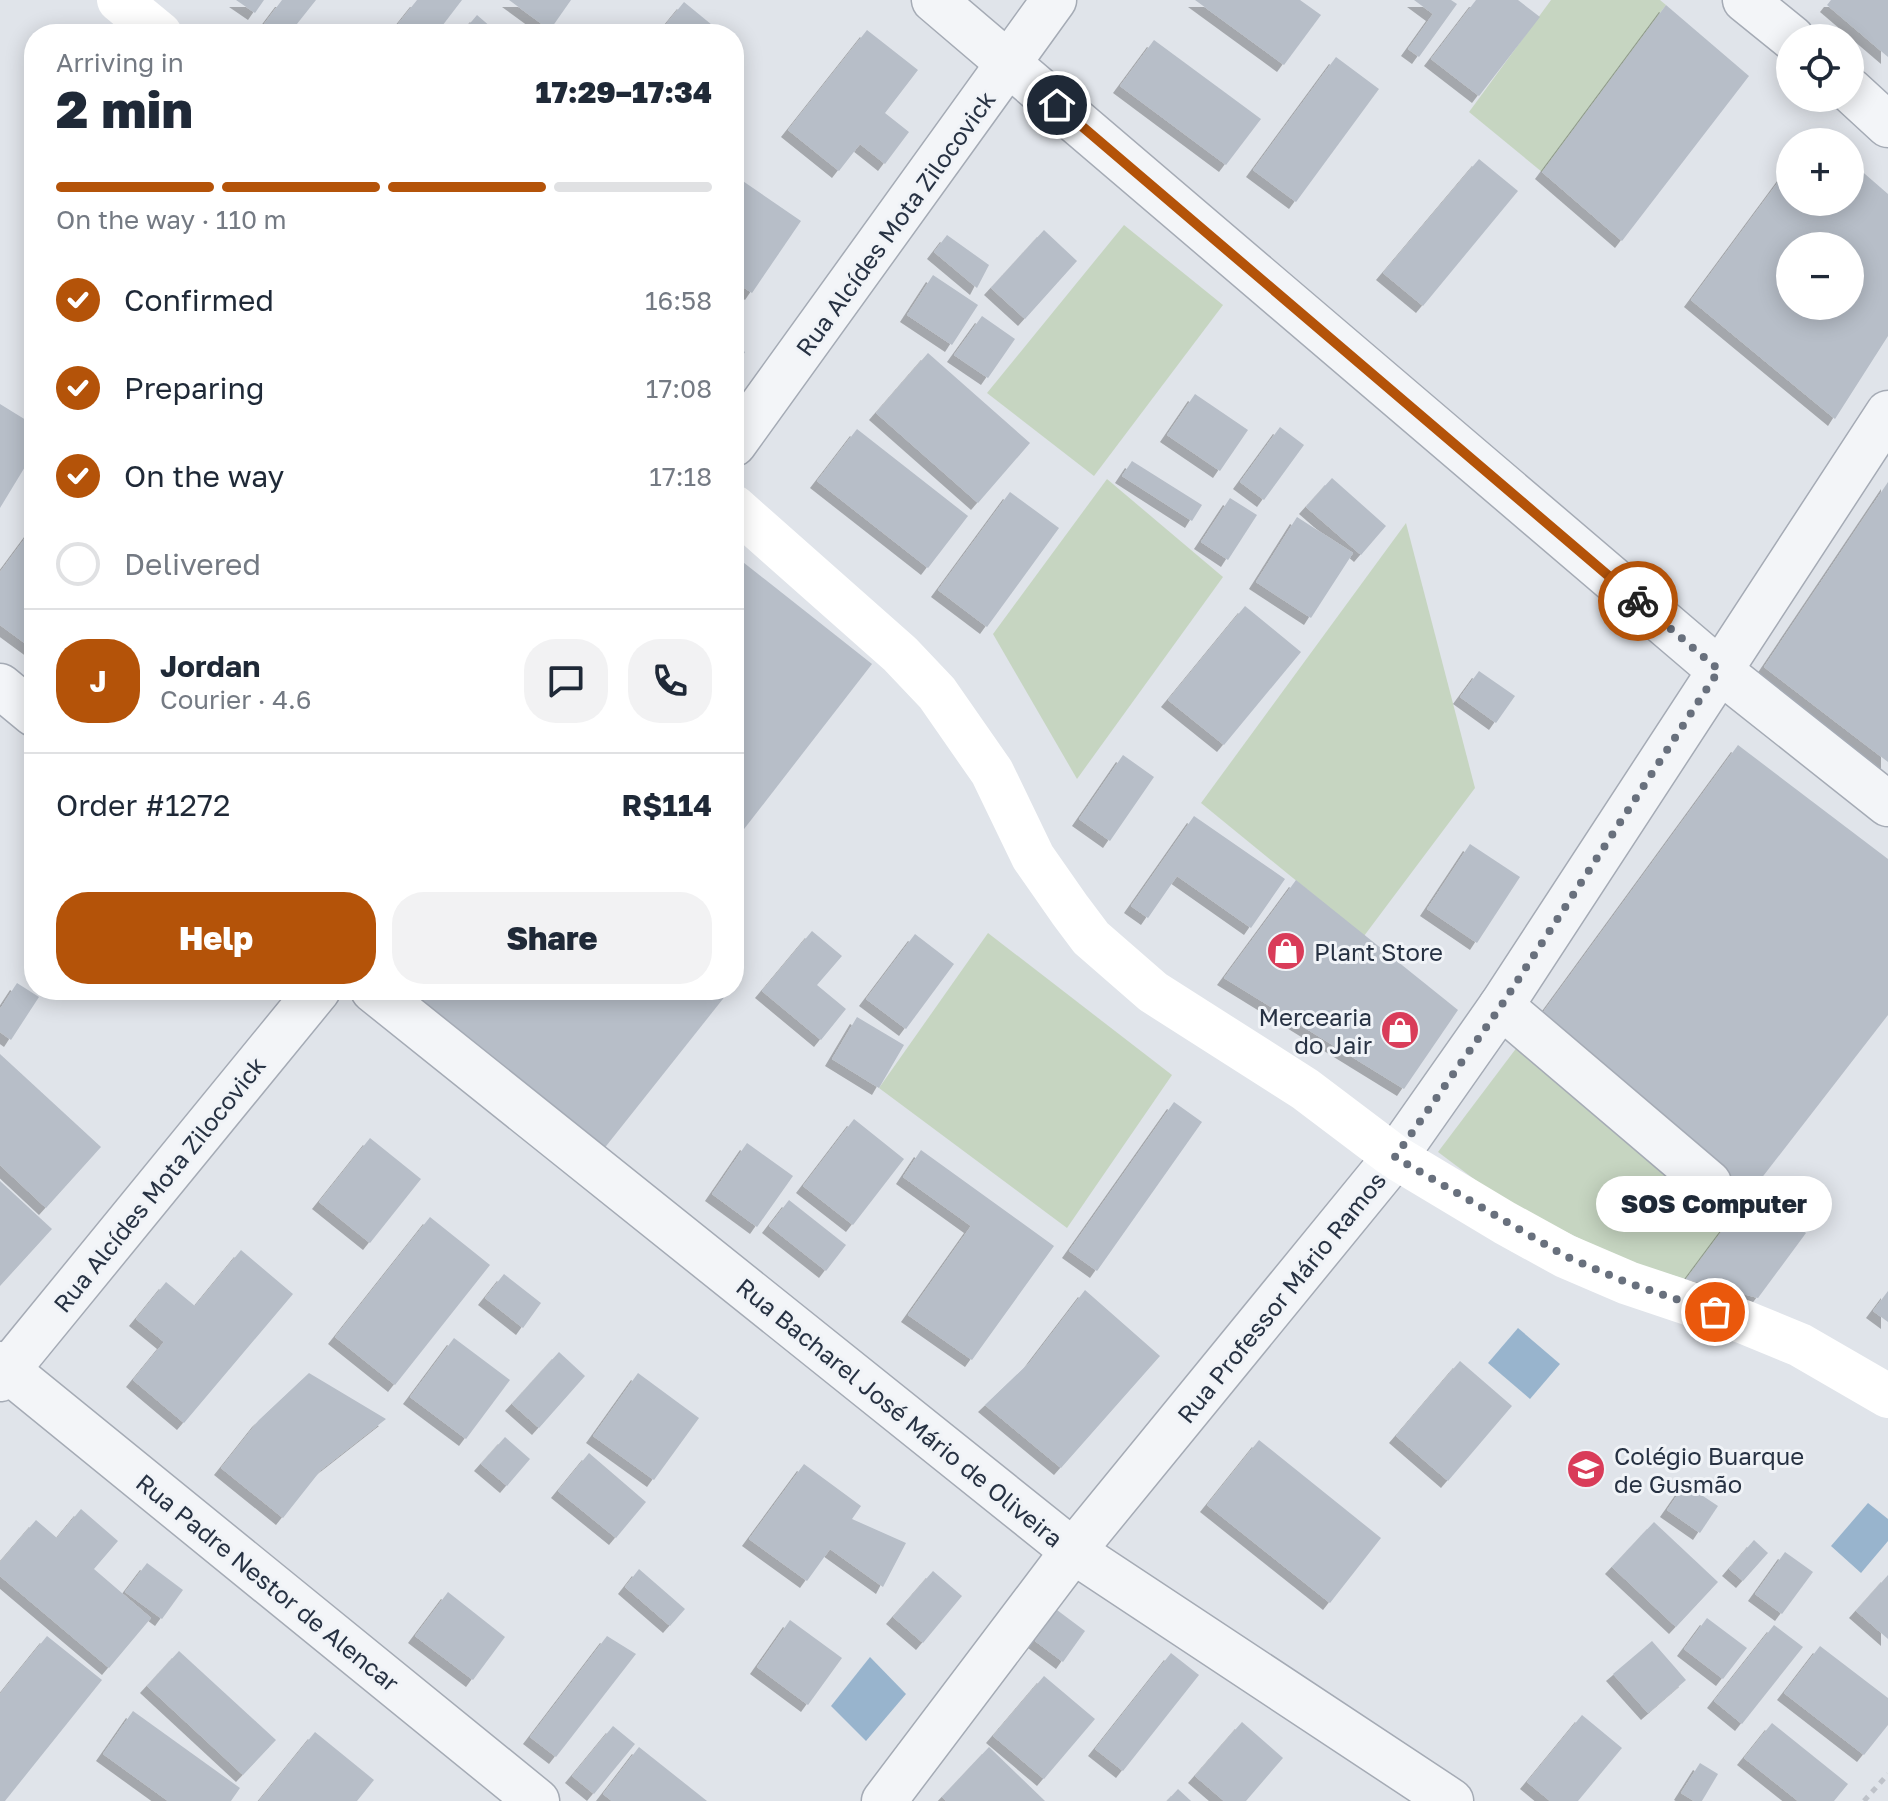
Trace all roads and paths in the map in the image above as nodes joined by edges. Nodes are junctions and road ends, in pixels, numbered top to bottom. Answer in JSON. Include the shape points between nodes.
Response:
{"nodes":[{"id":1,"x":119,"y":0,"type":"edge"},
{"id":2,"x":934,"y":0,"type":"edge"},
{"id":3,"x":1054,"y":0,"type":"edge"},
{"id":4,"x":1745,"y":0,"type":"edge"},
{"id":5,"x":148,"y":24,"type":"edge"},
{"id":6,"x":1776,"y":25,"type":"edge"},
{"id":7,"x":1009,"y":64,"type":"junction"},
{"id":8,"x":1864,"y":103,"type":"edge"},
{"id":9,"x":1888,"y":125,"type":"edge"},
{"id":10,"x":1888,"y":413,"type":"edge"},
{"id":11,"x":744,"y":430,"type":"edge"},
{"id":12,"x":744,"y":516,"type":"edge"},
{"id":13,"x":1719,"y":670,"type":"junction"},
{"id":14,"x":0,"y":686,"type":"edge"},
{"id":15,"x":24,"y":706,"type":"edge"},
{"id":16,"x":1888,"y":804,"type":"edge"},
{"id":17,"x":310,"y":1000,"type":"edge"},
{"id":18,"x":385,"y":1000,"type":"edge"},
{"id":19,"x":1501,"y":1006,"type":"junction"},
{"id":20,"x":1395,"y":1157,"type":"junction"},
{"id":21,"x":1709,"y":1183,"type":"dead end"},
{"id":22,"x":2,"y":1371,"type":"edge"},
{"id":23,"x":1888,"y":1396,"type":"edge"},
{"id":24,"x":1073,"y":1551,"type":"junction"},
{"id":25,"x":1888,"y":1774,"type":"edge"},
{"id":26,"x":537,"y":1801,"type":"edge"},
{"id":27,"x":884,"y":1801,"type":"edge"},
{"id":28,"x":1451,"y":1801,"type":"edge"},
{"id":29,"x":1864,"y":1801,"type":"edge"}],
"edges":[{"from":1,"to":5,"type":"main road"},
{"from":2,"to":7,"type":"street"},
{"from":3,"to":7,"type":"street","name":"Rua Alcídes Mota Zilocovick"},
{"from":4,"to":6,"type":"street"},
{"from":7,"to":11,"type":"street","name":"Rua Alcídes Mota Zilocovick"},
{"from":7,"to":13,"type":"street"},
{"from":8,"to":9,"type":"street"},
{"from":10,"to":13,"type":"street","name":"Rua Professor Mário Ramos"},
{"from":12,"to":20,"type":"main road","via":[[937,693],[992,772],[1033,857],[1091,938],[1153,992],[1305,1089]]},
{"from":13,"to":16,"type":"street"},
{"from":13,"to":19,"type":"street","name":"Rua Professor Mário Ramos"},
{"from":14,"to":15,"type":"street"},
{"from":17,"to":22,"type":"street","name":"Rua Alcídes Mota Zilocovick"},
{"from":18,"to":24,"type":"street","name":"Rua Bacharel José Mário de Oliveira"},
{"from":19,"to":20,"type":"street","name":"Rua Professor Mário Ramos"},
{"from":19,"to":21,"type":"street"},
{"from":20,"to":23,"type":"main road","via":[[1565,1256],[1800,1345]]},
{"from":20,"to":24,"type":"street","name":"Rua Professor Mário Ramos"},
{"from":22,"to":26,"type":"street","name":"Rua Padre Nestor de Alencar"},
{"from":24,"to":27,"type":"street","name":"Rua Professor Mário Ramos"},
{"from":24,"to":28,"type":"street","name":"Rua Bacharel José Mário de Oliveira"},
{"from":25,"to":29,"type":"path"}]}
